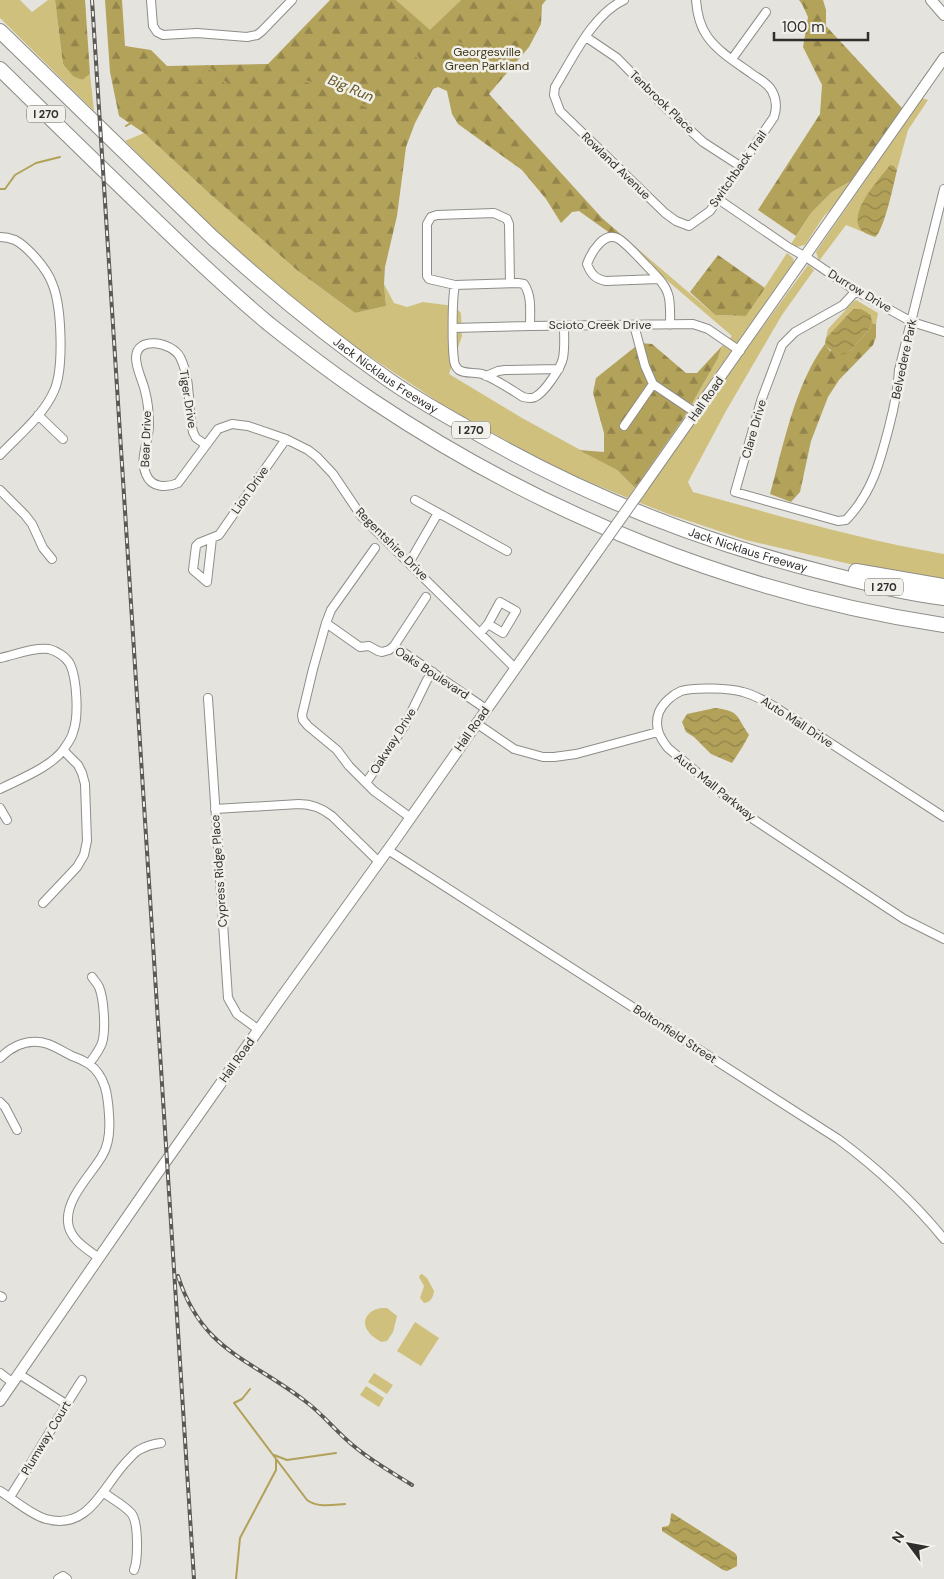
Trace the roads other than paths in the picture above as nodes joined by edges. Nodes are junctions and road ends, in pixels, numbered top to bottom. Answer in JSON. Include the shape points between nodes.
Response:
{"nodes":[{"id":1,"x":151,"y":0,"type":"edge"},
{"id":2,"x":292,"y":0,"type":"edge"},
{"id":3,"x":624,"y":0,"type":"edge"},
{"id":4,"x":696,"y":0,"type":"edge"},
{"id":5,"x":931,"y":0,"type":"edge"},
{"id":6,"x":766,"y":12,"type":"dead end"},
{"id":7,"x":944,"y":15,"type":"edge"},
{"id":8,"x":0,"y":31,"type":"edge"},
{"id":9,"x":586,"y":37,"type":"junction"},
{"id":10,"x":944,"y":58,"type":"edge"},
{"id":11,"x":732,"y":59,"type":"junction"},
{"id":12,"x":0,"y":69,"type":"edge"},
{"id":13,"x":740,"y":166,"type":"junction"},
{"id":14,"x":944,"y":189,"type":"edge"},
{"id":15,"x":718,"y":199,"type":"junction"},
{"id":16,"x":689,"y":226,"type":"joint"},
{"id":17,"x":0,"y":237,"type":"edge"},
{"id":18,"x":806,"y":257,"type":"junction"},
{"id":19,"x":658,"y":279,"type":"junction"},
{"id":20,"x":510,"y":283,"type":"junction"},
{"id":21,"x":455,"y":285,"type":"junction"},
{"id":22,"x":856,"y":291,"type":"junction"},
{"id":23,"x":912,"y":322,"type":"junction"},
{"id":24,"x":670,"y":324,"type":"junction"},
{"id":25,"x":634,"y":325,"type":"junction"},
{"id":26,"x":530,"y":326,"type":"junction"},
{"id":27,"x":564,"y":326,"type":"junction"},
{"id":28,"x":453,"y":328,"type":"junction"},
{"id":29,"x":944,"y":332,"type":"edge"},
{"id":30,"x":146,"y":344,"type":"joint"},
{"id":31,"x":740,"y":351,"type":"junction"},
{"id":32,"x":559,"y":369,"type":"junction"},
{"id":33,"x":486,"y":376,"type":"junction"},
{"id":34,"x":652,"y":384,"type":"junction"},
{"id":35,"x":696,"y":413,"type":"junction"},
{"id":36,"x":38,"y":415,"type":"junction"},
{"id":37,"x":624,"y":426,"type":"dead end"},
{"id":38,"x":63,"y":439,"type":"dead end"},
{"id":39,"x":286,"y":439,"type":"junction"},
{"id":40,"x":206,"y":445,"type":"junction"},
{"id":41,"x":0,"y":455,"type":"edge"},
{"id":42,"x":148,"y":478,"type":"joint"},
{"id":43,"x":0,"y":490,"type":"edge"},
{"id":44,"x":415,"y":500,"type":"dead end"},
{"id":45,"x":438,"y":513,"type":"junction"},
{"id":46,"x":846,"y":520,"type":"joint"},
{"id":47,"x":212,"y":538,"type":"junction"},
{"id":48,"x":375,"y":548,"type":"dead end"},
{"id":49,"x":507,"y":550,"type":"dead end"},
{"id":50,"x":52,"y":559,"type":"dead end"},
{"id":51,"x":409,"y":563,"type":"junction"},
{"id":52,"x":825,"y":573,"type":"junction"},
{"id":53,"x":944,"y":586,"type":"edge"},
{"id":54,"x":426,"y":597,"type":"dead end"},
{"id":55,"x":944,"y":598,"type":"edge"},
{"id":56,"x":326,"y":622,"type":"junction"},
{"id":57,"x":488,"y":624,"type":"dead end"},
{"id":58,"x":944,"y":626,"type":"edge"},
{"id":59,"x":480,"y":633,"type":"junction"},
{"id":60,"x":394,"y":646,"type":"junction"},
{"id":61,"x":0,"y":658,"type":"edge"},
{"id":62,"x":515,"y":668,"type":"junction"},
{"id":63,"x":433,"y":672,"type":"junction"},
{"id":64,"x":208,"y":698,"type":"dead end"},
{"id":65,"x":486,"y":709,"type":"junction"},
{"id":66,"x":476,"y":723,"type":"junction"},
{"id":67,"x":658,"y":732,"type":"junction"},
{"id":68,"x":63,"y":750,"type":"junction"},
{"id":69,"x":366,"y":783,"type":"junction"},
{"id":70,"x":0,"y":789,"type":"edge"},
{"id":71,"x":0,"y":808,"type":"edge"},
{"id":72,"x":215,"y":809,"type":"junction"},
{"id":73,"x":944,"y":817,"type":"edge"},
{"id":74,"x":411,"y":818,"type":"junction"},
{"id":75,"x":7,"y":820,"type":"dead end"},
{"id":76,"x":388,"y":850,"type":"junction"},
{"id":77,"x":379,"y":862,"type":"junction"},
{"id":78,"x":43,"y":903,"type":"dead end"},
{"id":79,"x":944,"y":939,"type":"edge"},
{"id":80,"x":92,"y":976,"type":"dead end"},
{"id":81,"x":258,"y":1030,"type":"junction"},
{"id":82,"x":0,"y":1058,"type":"edge"},
{"id":83,"x":89,"y":1064,"type":"junction"},
{"id":84,"x":0,"y":1102,"type":"edge"},
{"id":85,"x":17,"y":1130,"type":"dead end"},
{"id":86,"x":944,"y":1239,"type":"edge"},
{"id":87,"x":99,"y":1258,"type":"junction"},
{"id":88,"x":0,"y":1374,"type":"edge"},
{"id":89,"x":16,"y":1378,"type":"junction"},
{"id":90,"x":82,"y":1380,"type":"dead end"},
{"id":91,"x":0,"y":1401,"type":"edge"},
{"id":92,"x":66,"y":1404,"type":"junction"},
{"id":93,"x":161,"y":1443,"type":"dead end"},
{"id":94,"x":0,"y":1491,"type":"edge"},
{"id":95,"x":103,"y":1492,"type":"junction"},
{"id":96,"x":10,"y":1497,"type":"junction"},
{"id":97,"x":134,"y":1570,"type":"dead end"},
{"id":98,"x":58,"y":1579,"type":"edge"},
{"id":99,"x":67,"y":1579,"type":"edge"}],
"edges":[{"from":1,"to":2,"type":"street","via":[[153,26],[163,35],[197,33],[248,37],[262,31]]},
{"from":3,"to":9,"type":"street","via":[[604,14]]},
{"from":4,"to":11,"type":"street","via":[[702,28]]},
{"from":5,"to":7,"type":"main road"},
{"from":6,"to":11,"type":"street"},
{"from":8,"to":52,"type":"highway","name":"Jack Nicklaus Freeway","number":"I 270","via":[[246,268],[336,342],[394,384],[510,453],[615,502],[691,533]]},
{"from":9,"to":13,"type":"street","name":"Tenbrook Place","via":[[617,58],[703,142]]},
{"from":9,"to":16,"type":"street","name":"Rowland Avenue","via":[[555,87],[554,95],[560,111],[664,213]]},
{"from":10,"to":18,"type":"main road","name":"Hall Road"},
{"from":11,"to":13,"type":"street","name":"Switchback Trail","via":[[770,88],[776,104],[774,117]]},
{"from":12,"to":58,"type":"highway","number":"I 270","via":[[182,247],[267,322],[341,379],[428,436],[558,506],[705,566],[846,606]]},
{"from":13,"to":15,"type":"street","name":"Switchback Trail"},
{"from":14,"to":23,"type":"street","name":"Belvedere Park"},
{"from":15,"to":16,"type":"street","name":"Switchback Trail","via":[[710,211]]},
{"from":15,"to":18,"type":"street","name":"Durrow Drive"},
{"from":17,"to":36,"type":"street","via":[[15,240],[38,261],[52,280],[56,292],[60,368],[54,391]]},
{"from":18,"to":22,"type":"street","name":"Durrow Drive"},
{"from":18,"to":31,"type":"main road","name":"Hall Road"},
{"from":19,"to":19,"type":"street","via":[[614,237],[606,238],[593,250],[587,264],[590,273],[600,280]]},
{"from":19,"to":24,"type":"street","via":[[668,294]]},
{"from":20,"to":21,"type":"street"},
{"from":20,"to":21,"type":"street","via":[[507,218],[494,213],[437,215],[431,217],[428,224],[427,276],[433,281]]},
{"from":20,"to":26,"type":"street","via":[[524,284],[528,290]]},
{"from":21,"to":28,"type":"street"},
{"from":22,"to":23,"type":"street","name":"Durrow Drive"},
{"from":22,"to":46,"type":"street","name":"Clare Drive","via":[[843,304],[795,332],[782,345],[761,401],[736,492],[838,521]]},
{"from":23,"to":29,"type":"street","name":"Durrow Drive"},
{"from":23,"to":46,"type":"street","name":"Belvedere Park","via":[[878,467],[855,511]]},
{"from":24,"to":25,"type":"street","name":"Scioto Creek Drive"},
{"from":24,"to":31,"type":"street","name":"Scioto Creek Drive","via":[[701,326]]},
{"from":25,"to":27,"type":"street","name":"Scioto Creek Drive"},
{"from":25,"to":34,"type":"street"},
{"from":26,"to":27,"type":"street","name":"Scioto Creek Drive"},
{"from":26,"to":28,"type":"street","name":"Scioto Creek Drive"},
{"from":27,"to":32,"type":"street","via":[[564,356]]},
{"from":28,"to":33,"type":"street","via":[[454,360],[459,370]]},
{"from":30,"to":40,"type":"street","name":"Tiger Drive","via":[[162,344],[177,351],[188,383],[192,432]]},
{"from":30,"to":42,"type":"street","name":"Bear Drive","via":[[137,352],[136,358],[148,411],[144,466]]},
{"from":31,"to":35,"type":"main road","name":"Hall Road"},
{"from":32,"to":33,"type":"street","via":[[505,370]]},
{"from":32,"to":33,"type":"street","via":[[543,390],[532,398],[523,397]]},
{"from":34,"to":35,"type":"street"},
{"from":34,"to":37,"type":"street"},
{"from":35,"to":62,"type":"main road","name":"Hall Road","bridge":true},
{"from":36,"to":38,"type":"street"},
{"from":36,"to":41,"type":"street"},
{"from":39,"to":40,"type":"street","name":"Regentshire Drive","via":[[232,424],[218,429]]},
{"from":39,"to":47,"type":"street","name":"Lion Drive","via":[[219,535]]},
{"from":39,"to":51,"type":"street","name":"Regentshire Drive","via":[[323,461],[362,517]]},
{"from":40,"to":42,"type":"street","name":"Regentshire Drive","via":[[178,483],[161,486]]},
{"from":43,"to":50,"type":"street","via":[[32,524],[42,548]]},
{"from":44,"to":45,"type":"street"},
{"from":45,"to":49,"type":"street"},
{"from":45,"to":51,"type":"street"},
{"from":47,"to":47,"type":"street","name":"Lion Drive","via":[[196,546],[193,570],[207,582]]},
{"from":48,"to":56,"type":"street","via":[[332,608]]},
{"from":51,"to":59,"type":"street","name":"Regentshire Drive"},
{"from":52,"to":53,"type":"highway","via":[[846,569]]},
{"from":52,"to":55,"type":"highway","name":"Jack Nicklaus Freeway","number":"I 270"},
{"from":54,"to":60,"type":"street"},
{"from":56,"to":60,"type":"street","name":"Oaks Boulevard","via":[[360,646],[369,646],[378,652]]},
{"from":56,"to":69,"type":"street","via":[[302,708],[303,720],[337,750]]},
{"from":57,"to":59,"type":"street"},
{"from":59,"to":62,"type":"street","name":"Regentshire Drive"},
{"from":60,"to":63,"type":"street","name":"Oaks Boulevard"},
{"from":61,"to":68,"type":"street","via":[[48,649],[67,660],[74,679],[76,711],[74,732]]},
{"from":62,"to":65,"type":"main road","name":"Hall Road"},
{"from":63,"to":65,"type":"street","name":"Oaks Boulevard"},
{"from":63,"to":69,"type":"street","name":"Oakway Drive","via":[[405,724]]},
{"from":64,"to":72,"type":"street","name":"Cypress Ridge Place"},
{"from":65,"to":66,"type":"main road","name":"Hall Road"},
{"from":66,"to":67,"type":"street","via":[[514,749],[543,757],[576,754]]},
{"from":66,"to":74,"type":"main road","name":"Hall Road"},
{"from":67,"to":73,"type":"street","name":"Auto Mall Drive","via":[[661,708],[672,696],[681,692],[724,688],[742,691],[775,707]]},
{"from":67,"to":79,"type":"street","name":"Auto Mall Parkway","via":[[682,761],[750,817],[904,919]]},
{"from":68,"to":70,"type":"street","via":[[46,765]]},
{"from":68,"to":78,"type":"street","via":[[78,764],[85,784],[87,841],[77,867]]},
{"from":69,"to":74,"type":"street"},
{"from":71,"to":75,"type":"street"},
{"from":72,"to":77,"type":"street","via":[[308,804],[325,810]]},
{"from":72,"to":81,"type":"street","name":"Cypress Ridge Place","via":[[228,998],[237,1014]]},
{"from":74,"to":76,"type":"main road","name":"Hall Road"},
{"from":76,"to":77,"type":"main road","name":"Hall Road"},
{"from":76,"to":86,"type":"street","name":"Boltonfield Street","via":[[838,1139],[887,1178]]},
{"from":77,"to":81,"type":"main road","name":"Hall Road"},
{"from":80,"to":83,"type":"street","via":[[101,996],[104,1030],[102,1042]]},
{"from":81,"to":87,"type":"main road","name":"Hall Road"},
{"from":82,"to":83,"type":"street","via":[[11,1048],[34,1042],[50,1045]]},
{"from":83,"to":87,"type":"street","via":[[106,1088],[110,1122],[104,1154],[70,1205],[68,1224],[77,1241]]},
{"from":84,"to":85,"type":"street"},
{"from":87,"to":89,"type":"main road","name":"Hall Road"},
{"from":88,"to":89,"type":"street"},
{"from":89,"to":91,"type":"main road","name":"Hall Road"},
{"from":89,"to":92,"type":"street"},
{"from":90,"to":92,"type":"street","name":"Plumway Court"},
{"from":92,"to":96,"type":"street","name":"Plumway Court"},
{"from":93,"to":95,"type":"street","via":[[137,1450]]},
{"from":94,"to":96,"type":"street"},
{"from":95,"to":96,"type":"street","via":[[85,1513],[61,1521],[45,1519]]},
{"from":95,"to":97,"type":"street","via":[[133,1514],[137,1554]]},
{"from":98,"to":99,"type":"street","via":[[63,1576]]}]}
